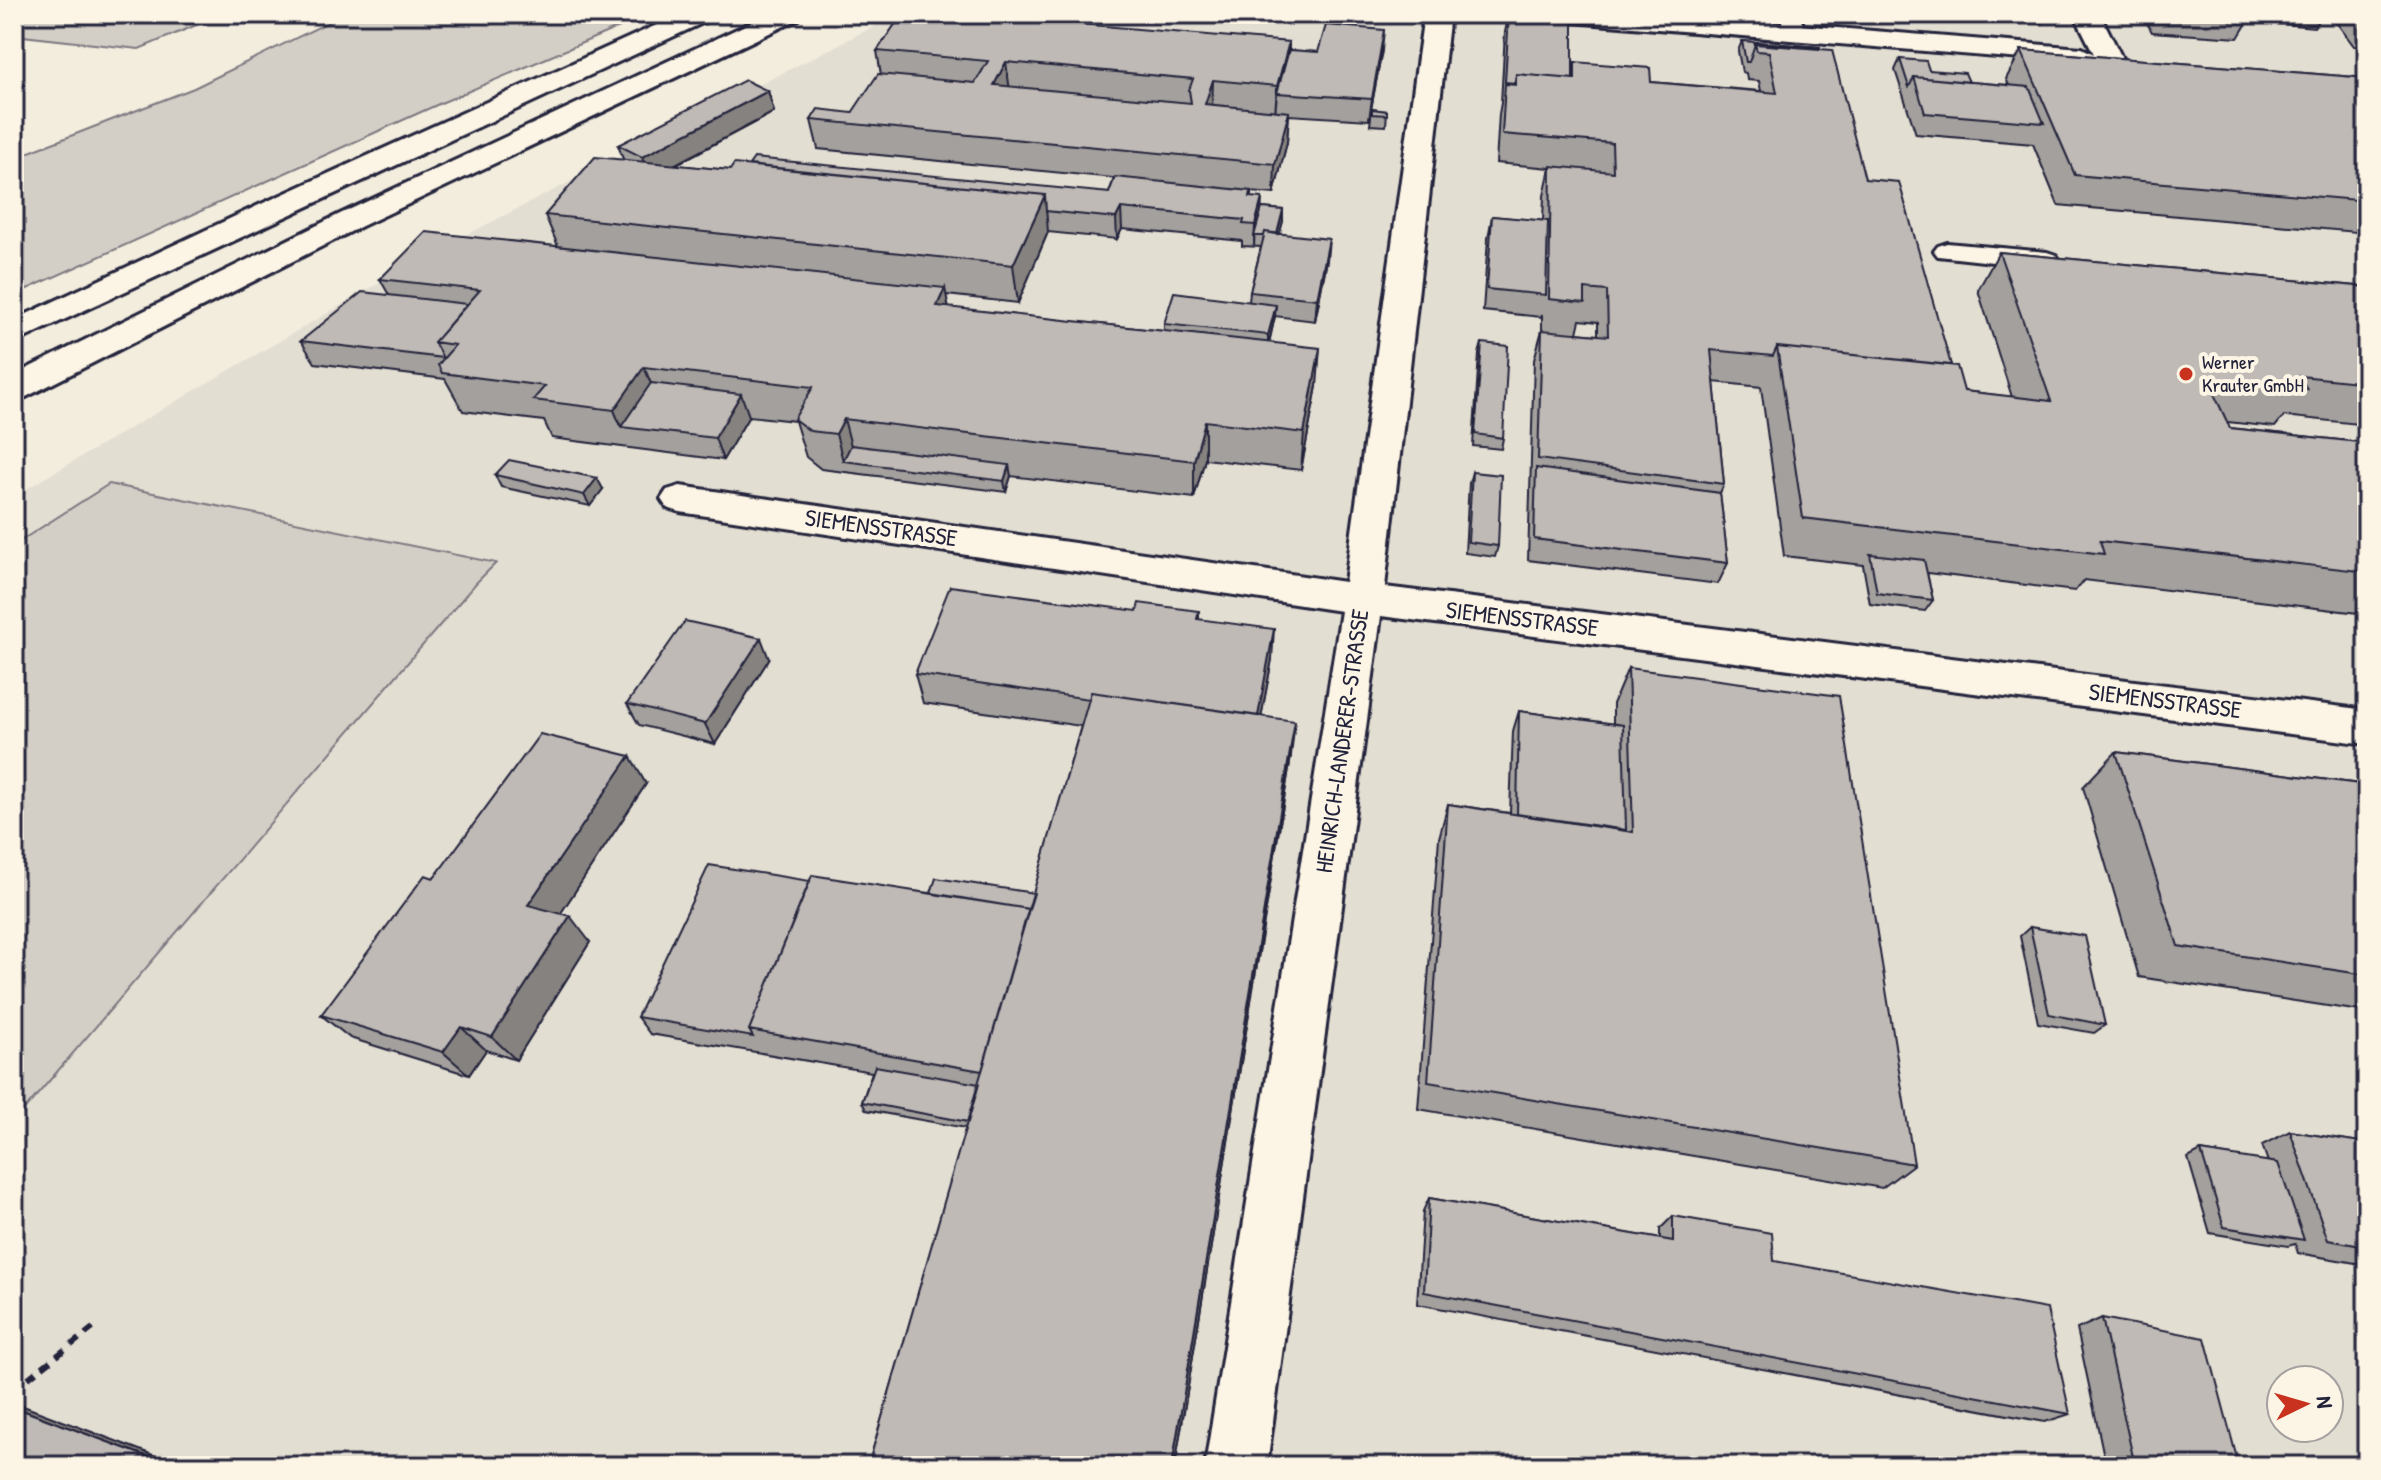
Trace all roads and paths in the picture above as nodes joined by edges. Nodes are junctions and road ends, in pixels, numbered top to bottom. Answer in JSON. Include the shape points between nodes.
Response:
{"nodes":[{"id":1,"x":702,"y":14,"type":"edge"},
{"id":2,"x":790,"y":14,"type":"edge"},
{"id":3,"x":1437,"y":14,"type":"edge"},
{"id":4,"x":1572,"y":14,"type":"edge"},
{"id":5,"x":2087,"y":14,"type":"edge"},
{"id":6,"x":1791,"y":23,"type":"edge"},
{"id":7,"x":2109,"y":58,"type":"junction"},
{"id":8,"x":2140,"y":60,"type":"edge"},
{"id":9,"x":1947,"y":251,"type":"dead end"},
{"id":10,"x":2071,"y":262,"type":"edge"},
{"id":11,"x":14,"y":333,"type":"edge"},
{"id":12,"x":14,"y":389,"type":"edge"},
{"id":13,"x":680,"y":499,"type":"dead end"},
{"id":14,"x":1363,"y":599,"type":"junction"},
{"id":15,"x":2367,"y":727,"type":"edge"},
{"id":16,"x":97,"y":1325,"type":"dead end"},
{"id":17,"x":14,"y":1389,"type":"edge"},
{"id":18,"x":1236,"y":1466,"type":"edge"}],
"edges":[{"from":1,"to":11,"type":"main road"},
{"from":2,"to":12,"type":"main road","via":[[351,220]]},
{"from":3,"to":14,"type":"main road","name":"HEINRICH-LANDERER-STRASSE"},
{"from":4,"to":6,"type":"main road"},
{"from":5,"to":7,"type":"main road"},
{"from":6,"to":7,"type":"main road"},
{"from":7,"to":8,"type":"main road"},
{"from":9,"to":10,"type":"lane"},
{"from":13,"to":14,"type":"main road","name":"SIEMENSSTRASSE"},
{"from":14,"to":15,"type":"main road","name":"SIEMENSSTRASSE"},
{"from":14,"to":18,"type":"main road","name":"HEINRICH-LANDERER-STRASSE"},
{"from":16,"to":17,"type":"path"}]}
